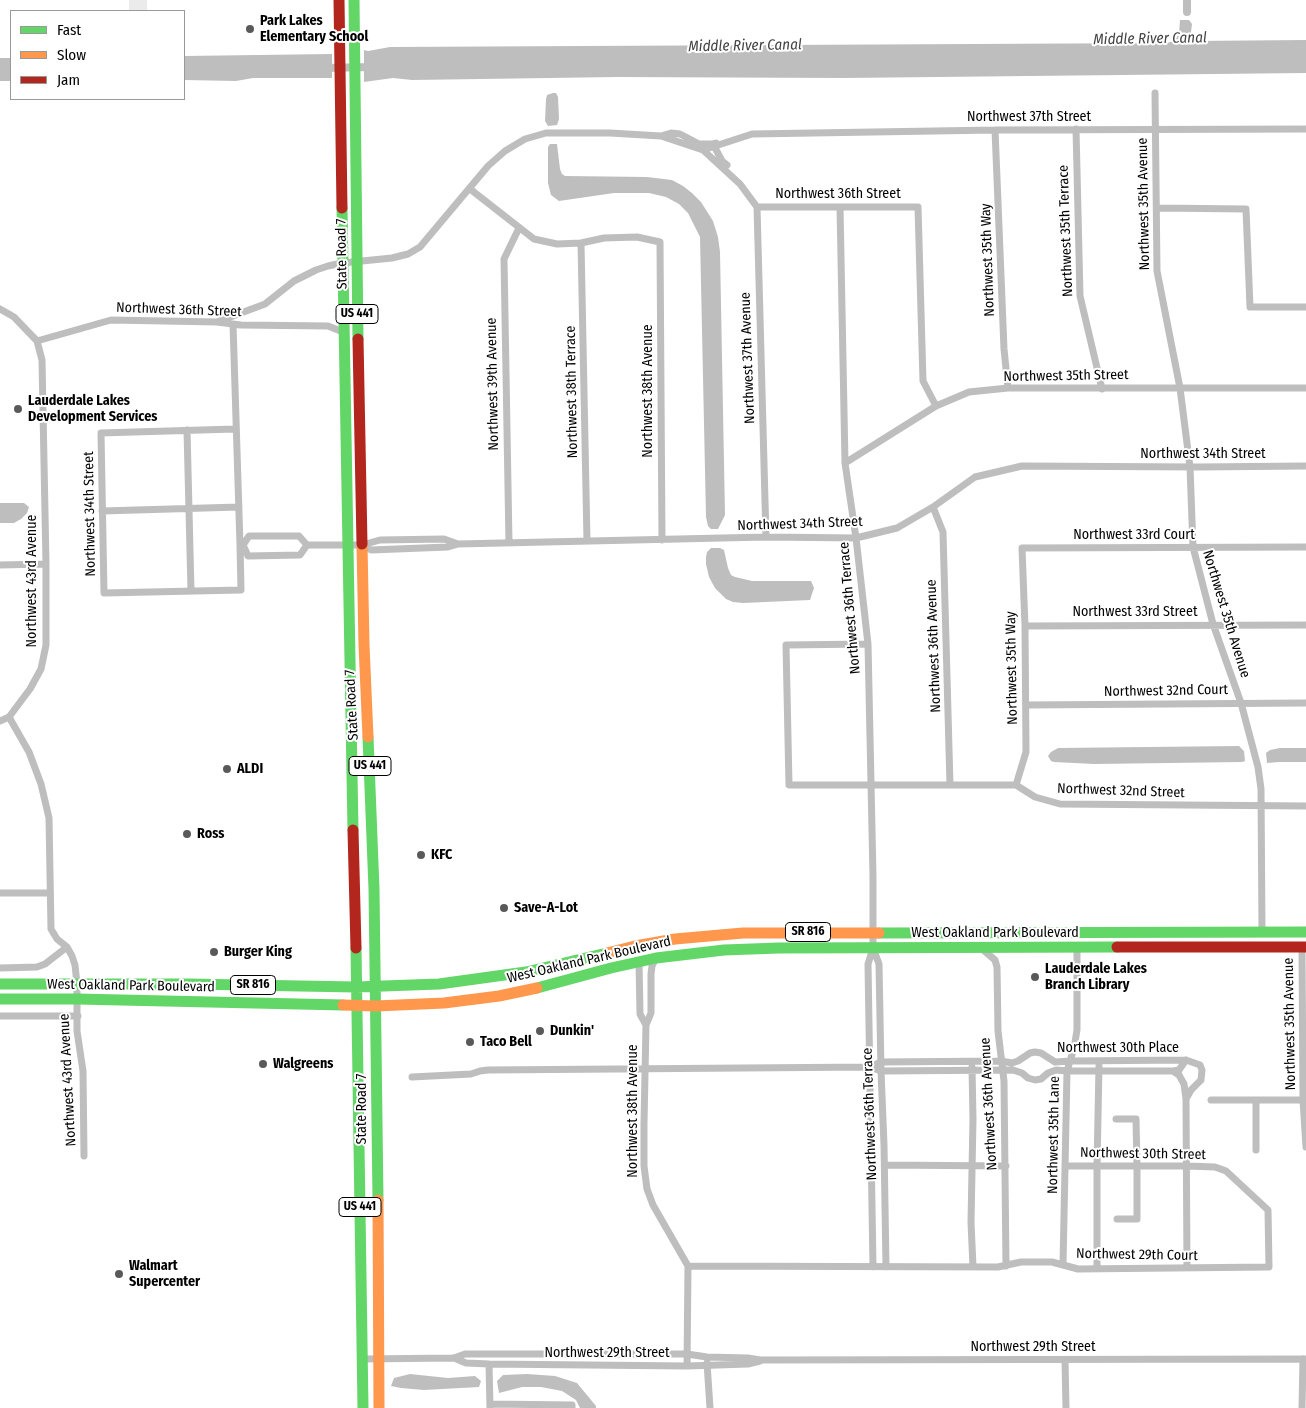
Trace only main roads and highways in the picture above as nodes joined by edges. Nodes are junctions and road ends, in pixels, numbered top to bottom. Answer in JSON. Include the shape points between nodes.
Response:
{"nodes":[{"id":1,"x":339,"y":0,"type":"edge"},
{"id":2,"x":354,"y":0,"type":"edge"},
{"id":3,"x":350,"y":684,"type":"junction"},
{"id":4,"x":370,"y":766,"type":"junction"},
{"id":5,"x":1076,"y":932,"type":"junction"},
{"id":6,"x":1090,"y":932,"type":"junction"},
{"id":7,"x":1262,"y":932,"type":"junction"},
{"id":8,"x":1306,"y":932,"type":"edge"},
{"id":9,"x":657,"y":942,"type":"junction"},
{"id":10,"x":1055,"y":947,"type":"junction"},
{"id":11,"x":1077,"y":947,"type":"junction"},
{"id":12,"x":1304,"y":947,"type":"edge"},
{"id":13,"x":1238,"y":948,"type":"junction"},
{"id":14,"x":639,"y":962,"type":"junction"},
{"id":15,"x":0,"y":984,"type":"edge"},
{"id":16,"x":375,"y":986,"type":"junction"},
{"id":17,"x":356,"y":987,"type":"junction"},
{"id":18,"x":0,"y":1000,"type":"edge"},
{"id":19,"x":357,"y":1006,"type":"junction"},
{"id":20,"x":376,"y":1006,"type":"junction"},
{"id":21,"x":363,"y":1408,"type":"edge"},
{"id":22,"x":379,"y":1408,"type":"edge"}],
"edges":[{"from":1,"to":3,"type":"main road","name":"State Road 7","number":"US 441"},
{"from":2,"to":4,"type":"main road","name":"State Road 7","number":"US 441","via":[[364,646]]},
{"from":3,"to":4,"type":"main road","via":[[356,700],[358,754],[363,764]]},
{"from":3,"to":17,"type":"main road","name":"State Road 7","number":"US 441"},
{"from":4,"to":16,"type":"main road","name":"State Road 7","number":"US 441"},
{"from":5,"to":6,"type":"main road","name":"West Oakland Park Boulevard","number":"SR 816"},
{"from":5,"to":9,"type":"main road","name":"West Oakland Park Boulevard","number":"SR 816","via":[[743,933]]},
{"from":5,"to":10,"type":"main road"},
{"from":6,"to":7,"type":"main road","name":"West Oakland Park Boulevard","number":"SR 816"},
{"from":6,"to":11,"type":"main road","via":[[1079,940]]},
{"from":7,"to":8,"type":"main road","name":"West Oakland Park Boulevard","number":"SR 816"},
{"from":7,"to":13,"type":"main road"},
{"from":9,"to":14,"type":"main road"},
{"from":9,"to":16,"type":"main road","name":"West Oakland Park Boulevard","number":"SR 816","via":[[499,976],[439,984]]},
{"from":10,"to":11,"type":"main road","name":"West Oakland Park Boulevard","number":"SR 816"},
{"from":10,"to":14,"type":"main road","name":"West Oakland Park Boulevard","number":"SR 816","via":[[754,948],[699,952]]},
{"from":11,"to":13,"type":"main road","name":"West Oakland Park Boulevard","number":"SR 816"},
{"from":12,"to":13,"type":"main road","name":"West Oakland Park Boulevard","number":"SR 816"},
{"from":14,"to":20,"type":"main road","name":"West Oakland Park Boulevard","number":"SR 816","via":[[499,996],[444,1003]]},
{"from":15,"to":17,"type":"main road","name":"West Oakland Park Boulevard","number":"SR 816"},
{"from":16,"to":17,"type":"main road","name":"West Oakland Park Boulevard","number":"SR 816"},
{"from":16,"to":20,"type":"main road","name":"State Road 7","number":"US 441"},
{"from":17,"to":19,"type":"main road","name":"State Road 7","number":"US 441"},
{"from":18,"to":19,"type":"main road","name":"West Oakland Park Boulevard","number":"SR 816"},
{"from":19,"to":20,"type":"main road","name":"West Oakland Park Boulevard","number":"SR 816"},
{"from":19,"to":21,"type":"main road","name":"State Road 7","number":"US 441"},
{"from":20,"to":22,"type":"main road","name":"State Road 7","number":"US 441"}]}
